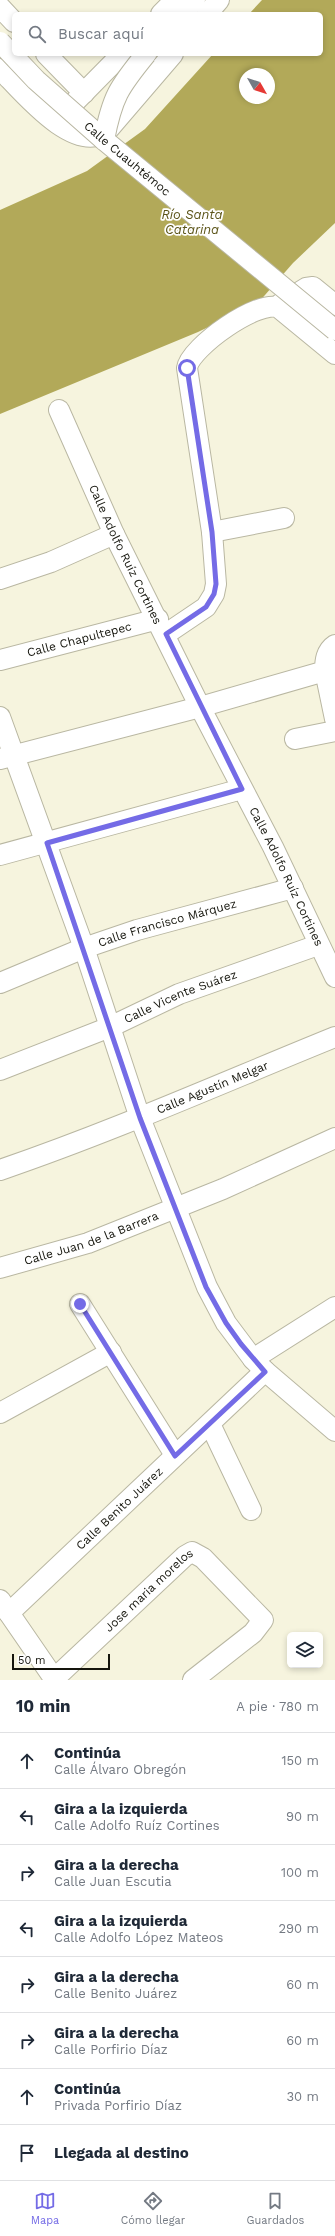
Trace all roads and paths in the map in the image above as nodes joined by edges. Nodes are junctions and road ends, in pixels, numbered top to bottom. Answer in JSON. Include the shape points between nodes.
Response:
{"nodes":[{"id":1,"x":175,"y":0,"type":"edge"},
{"id":2,"x":195,"y":0,"type":"edge"},
{"id":3,"x":219,"y":0,"type":"edge"},
{"id":4,"x":0,"y":7,"type":"edge"},
{"id":5,"x":163,"y":12,"type":"edge"},
{"id":6,"x":184,"y":12,"type":"edge"},
{"id":7,"x":209,"y":12,"type":"edge"},
{"id":8,"x":12,"y":20,"type":"edge"},
{"id":9,"x":0,"y":42,"type":"edge"},
{"id":10,"x":12,"y":55,"type":"edge"},
{"id":11,"x":13,"y":56,"type":"edge"},
{"id":12,"x":48,"y":56,"type":"edge"},
{"id":13,"x":120,"y":56,"type":"edge"},
{"id":14,"x":144,"y":56,"type":"edge"},
{"id":15,"x":171,"y":56,"type":"edge"},
{"id":16,"x":0,"y":69,"type":"edge"},
{"id":17,"x":84,"y":93,"type":"junction"},
{"id":18,"x":55,"y":122,"type":"junction"},
{"id":19,"x":104,"y":140,"type":"junction"},
{"id":20,"x":335,"y":305,"type":"edge"},
{"id":21,"x":276,"y":306,"type":"junction"},
{"id":22,"x":335,"y":330,"type":"edge"},
{"id":23,"x":335,"y":354,"type":"edge"},
{"id":24,"x":59,"y":410,"type":"dead end"},
{"id":25,"x":284,"y":518,"type":"dead end"},
{"id":26,"x":212,"y":532,"type":"junction"},
{"id":27,"x":114,"y":534,"type":"junction"},
{"id":28,"x":0,"y":579,"type":"edge"},
{"id":29,"x":162,"y":626,"type":"junction"},
{"id":30,"x":335,"y":645,"type":"edge"},
{"id":31,"x":0,"y":660,"type":"edge"},
{"id":32,"x":325,"y":671,"type":"junction"},
{"id":33,"x":200,"y":707,"type":"junction"},
{"id":34,"x":0,"y":717,"type":"edge"},
{"id":35,"x":335,"y":719,"type":"edge"},
{"id":36,"x":335,"y":730,"type":"edge"},
{"id":37,"x":295,"y":739,"type":"dead end"},
{"id":38,"x":7,"y":757,"type":"edge"},
{"id":39,"x":242,"y":789,"type":"junction"},
{"id":40,"x":47,"y":843,"type":"junction"},
{"id":41,"x":0,"y":855,"type":"edge"},
{"id":42,"x":293,"y":888,"type":"junction"},
{"id":43,"x":318,"y":945,"type":"junction"},
{"id":44,"x":84,"y":948,"type":"junction"},
{"id":45,"x":335,"y":977,"type":"edge"},
{"id":46,"x":0,"y":982,"type":"edge"},
{"id":47,"x":110,"y":1027,"type":"junction"},
{"id":48,"x":335,"y":1037,"type":"edge"},
{"id":49,"x":0,"y":1070,"type":"edge"},
{"id":50,"x":140,"y":1118,"type":"junction"},
{"id":51,"x":335,"y":1138,"type":"edge"},
{"id":52,"x":0,"y":1170,"type":"edge"},
{"id":53,"x":175,"y":1208,"type":"junction"},
{"id":54,"x":0,"y":1268,"type":"edge"},
{"id":55,"x":80,"y":1304,"type":"dead end"},
{"id":56,"x":335,"y":1307,"type":"edge"},
{"id":57,"x":111,"y":1352,"type":"junction"},
{"id":58,"x":259,"y":1365,"type":"junction"},
{"id":59,"x":0,"y":1413,"type":"edge"},
{"id":60,"x":210,"y":1424,"type":"junction"},
{"id":61,"x":335,"y":1431,"type":"edge"},
{"id":62,"x":175,"y":1456,"type":"junction"},
{"id":63,"x":252,"y":1510,"type":"dead end"},
{"id":64,"x":4,"y":1606,"type":"edge"},
{"id":65,"x":55,"y":1679,"type":"edge"},
{"id":66,"x":193,"y":1680,"type":"edge"}],
"edges":[{"from":1,"to":5,"type":"street"},
{"from":2,"to":6,"type":"street"},
{"from":3,"to":7,"type":"street"},
{"from":4,"to":8,"type":"street"},
{"from":9,"to":10,"type":"street","name":"Calle Cuauhtémoc","bridge":true},
{"from":11,"to":19,"type":"street","name":"Calle Cuauhtémoc","bridge":true,"via":[[36,80]]},
{"from":12,"to":17,"type":"street"},
{"from":13,"to":17,"type":"street"},
{"from":14,"to":19,"type":"street","bridge":true,"via":[[115,96]]},
{"from":15,"to":18,"type":"street","via":[[103,135],[97,138],[83,137]]},
{"from":16,"to":18,"type":"street"},
{"from":17,"to":18,"type":"street"},
{"from":19,"to":22,"type":"street","name":"Calle Cuauhtémoc","bridge":true},
{"from":20,"to":21,"type":"street","via":[[313,287],[306,288]]},
{"from":21,"to":23,"type":"street"},
{"from":21,"to":26,"type":"street","name":"Calle Chapultepec","via":[[262,309],[221,330],[187,365]]},
{"from":24,"to":27,"type":"street","name":"Calle Adolfo Ruíz Cortines"},
{"from":25,"to":26,"type":"street"},
{"from":26,"to":29,"type":"street","name":"Calle Chapultepec","via":[[216,584],[214,594],[201,611]]},
{"from":27,"to":28,"type":"street","via":[[51,562]]},
{"from":27,"to":29,"type":"street","name":"Calle Adolfo Ruíz Cortines"},
{"from":29,"to":31,"type":"street","name":"Calle Chapultepec"},
{"from":29,"to":33,"type":"street","name":"Calle Adolfo Ruíz Cortines"},
{"from":30,"to":32,"type":"street","via":[[327,655]]},
{"from":32,"to":33,"type":"street"},
{"from":32,"to":35,"type":"street"},
{"from":33,"to":38,"type":"street"},
{"from":33,"to":39,"type":"street","name":"Calle Adolfo Ruíz Cortines"},
{"from":34,"to":38,"type":"street"},
{"from":36,"to":37,"type":"street"},
{"from":38,"to":40,"type":"street"},
{"from":39,"to":40,"type":"street"},
{"from":39,"to":42,"type":"street","name":"Calle Adolfo Ruíz Cortines"},
{"from":40,"to":41,"type":"street"},
{"from":40,"to":44,"type":"street"},
{"from":42,"to":43,"type":"street","name":"Calle Adolfo Ruíz Cortines"},
{"from":42,"to":44,"type":"street","name":"Calle Francisco Márquez","via":[[138,930]]},
{"from":43,"to":45,"type":"street","name":"Calle Adolfo Ruíz Cortines"},
{"from":43,"to":47,"type":"street","name":"Calle Vicente Suárez","via":[[179,994]]},
{"from":44,"to":46,"type":"street","name":"Calle Francisco Márquez"},
{"from":44,"to":47,"type":"street"},
{"from":47,"to":49,"type":"street","name":"Calle Vicente Suárez"},
{"from":47,"to":50,"type":"street"},
{"from":48,"to":50,"type":"street","name":"Calle Agustín Melgar"},
{"from":50,"to":52,"type":"street","name":"Calle Agustín Melgar"},
{"from":50,"to":53,"type":"street"},
{"from":51,"to":53,"type":"street","name":"Calle Juan de la Barrera"},
{"from":53,"to":54,"type":"street","name":"Calle Juan de la Barrera","via":[[88,1243]]},
{"from":53,"to":58,"type":"street","via":[[206,1287],[226,1323]]},
{"from":55,"to":57,"type":"street"},
{"from":56,"to":58,"type":"street","name":"Calle Benito Juárez"},
{"from":57,"to":59,"type":"street"},
{"from":57,"to":62,"type":"street"},
{"from":58,"to":60,"type":"street","name":"Calle Benito Juárez"},
{"from":58,"to":61,"type":"street"},
{"from":60,"to":62,"type":"street","name":"Calle Benito Juárez"},
{"from":60,"to":63,"type":"street"},
{"from":62,"to":64,"type":"street","name":"Calle Benito Juárez"},
{"from":64,"to":65,"type":"street"},
{"from":65,"to":66,"type":"street","name":"Jose maria morelos","via":[[192,1552],[204,1558],[263,1620],[253,1632]]}]}
